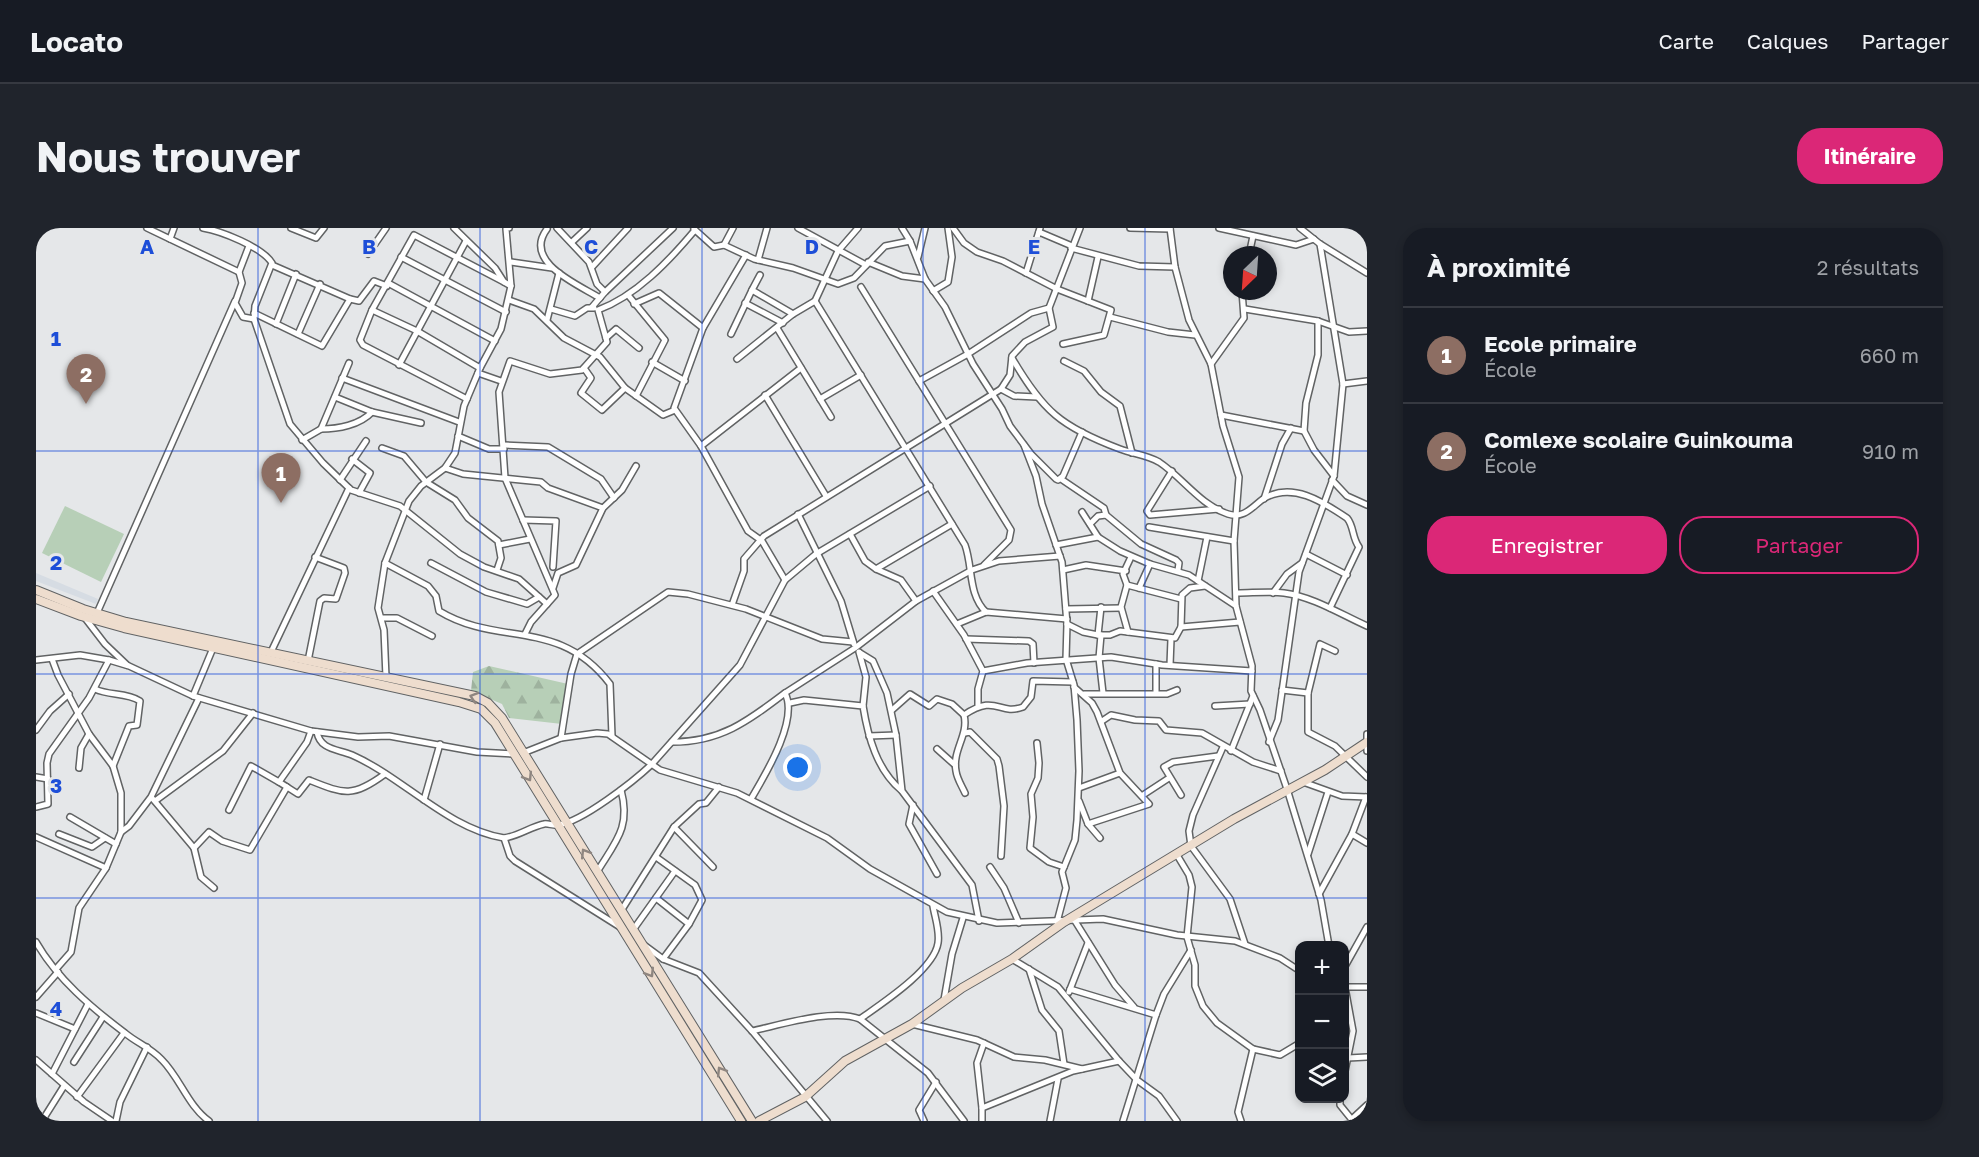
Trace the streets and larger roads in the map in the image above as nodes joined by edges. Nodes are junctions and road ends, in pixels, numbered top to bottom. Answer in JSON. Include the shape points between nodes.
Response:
{"nodes":[{"id":1,"x":147,"y":228,"type":"edge"},
{"id":2,"x":174,"y":228,"type":"edge"},
{"id":3,"x":203,"y":228,"type":"edge"},
{"id":4,"x":229,"y":228,"type":"edge"},
{"id":5,"x":291,"y":228,"type":"edge"},
{"id":6,"x":324,"y":228,"type":"edge"},
{"id":7,"x":386,"y":228,"type":"edge"},
{"id":8,"x":454,"y":228,"type":"edge"},
{"id":9,"x":507,"y":228,"type":"edge"},
{"id":10,"x":547,"y":228,"type":"edge"},
{"id":11,"x":556,"y":228,"type":"edge"},
{"id":12,"x":587,"y":228,"type":"edge"},
{"id":13,"x":628,"y":228,"type":"edge"},
{"id":14,"x":673,"y":228,"type":"edge"},
{"id":15,"x":733,"y":228,"type":"edge"},
{"id":16,"x":767,"y":228,"type":"edge"},
{"id":17,"x":798,"y":228,"type":"edge"},
{"id":18,"x":858,"y":228,"type":"edge"},
{"id":19,"x":902,"y":228,"type":"edge"},
{"id":20,"x":925,"y":228,"type":"edge"},
{"id":21,"x":950,"y":228,"type":"edge"},
{"id":22,"x":1080,"y":228,"type":"edge"},
{"id":23,"x":1130,"y":228,"type":"edge"},
{"id":24,"x":1219,"y":228,"type":"edge"},
{"id":25,"x":1300,"y":228,"type":"edge"},
{"id":26,"x":694,"y":229,"type":"edge"},
{"id":27,"x":1170,"y":229,"type":"edge"},
{"id":28,"x":1040,"y":230,"type":"edge"},
{"id":29,"x":225,"y":235,"type":"junction"},
{"id":30,"x":1253,"y":236,"type":"junction"},
{"id":31,"x":170,"y":239,"type":"junction"},
{"id":32,"x":910,"y":241,"type":"junction"},
{"id":33,"x":466,"y":242,"type":"junction"},
{"id":34,"x":572,"y":242,"type":"junction"},
{"id":35,"x":1317,"y":242,"type":"junction"},
{"id":36,"x":724,"y":245,"type":"junction"},
{"id":37,"x":249,"y":246,"type":"junction"},
{"id":38,"x":1251,"y":246,"type":"edge"},
{"id":39,"x":1071,"y":247,"type":"junction"},
{"id":40,"x":838,"y":251,"type":"junction"},
{"id":41,"x":368,"y":254,"type":"dead end"},
{"id":42,"x":746,"y":255,"type":"junction"},
{"id":43,"x":401,"y":257,"type":"junction"},
{"id":44,"x":1098,"y":257,"type":"junction"},
{"id":45,"x":458,"y":258,"type":"junction"},
{"id":46,"x":917,"y":258,"type":"junction"},
{"id":47,"x":758,"y":260,"type":"junction"},
{"id":48,"x":511,"y":262,"type":"junction"},
{"id":49,"x":867,"y":263,"type":"junction"},
{"id":50,"x":272,"y":265,"type":"junction"},
{"id":51,"x":592,"y":267,"type":"junction"},
{"id":52,"x":1175,"y":267,"type":"junction"},
{"id":53,"x":554,"y":268,"type":"junction"},
{"id":54,"x":239,"y":272,"type":"junction"},
{"id":55,"x":559,"y":273,"type":"junction"},
{"id":56,"x":1026,"y":273,"type":"junction"},
{"id":57,"x":1367,"y":273,"type":"edge"},
{"id":58,"x":296,"y":274,"type":"junction"},
{"id":59,"x":760,"y":275,"type":"dead end"},
{"id":60,"x":925,"y":279,"type":"junction"},
{"id":61,"x":446,"y":280,"type":"junction"},
{"id":62,"x":823,"y":280,"type":"junction"},
{"id":63,"x":504,"y":282,"type":"junction"},
{"id":64,"x":320,"y":284,"type":"junction"},
{"id":65,"x":387,"y":284,"type":"junction"},
{"id":66,"x":512,"y":286,"type":"junction"},
{"id":67,"x":861,"y":287,"type":"dead end"},
{"id":68,"x":1057,"y":289,"type":"junction"},
{"id":69,"x":752,"y":290,"type":"junction"},
{"id":70,"x":933,"y":291,"type":"junction"},
{"id":71,"x":605,"y":292,"type":"junction"},
{"id":72,"x":628,"y":295,"type":"junction"},
{"id":73,"x":600,"y":298,"type":"junction"},
{"id":74,"x":350,"y":299,"type":"junction"},
{"id":75,"x":509,"y":300,"type":"junction"},
{"id":76,"x":1241,"y":300,"type":"edge"},
{"id":77,"x":235,"y":301,"type":"junction"},
{"id":78,"x":814,"y":301,"type":"junction"},
{"id":79,"x":1089,"y":301,"type":"junction"},
{"id":80,"x":745,"y":303,"type":"junction"},
{"id":81,"x":634,"y":304,"type":"junction"},
{"id":82,"x":432,"y":305,"type":"junction"},
{"id":83,"x":1049,"y":308,"type":"junction"},
{"id":84,"x":551,"y":309,"type":"junction"},
{"id":85,"x":595,"y":309,"type":"junction"},
{"id":86,"x":1245,"y":309,"type":"junction"},
{"id":87,"x":372,"y":310,"type":"junction"},
{"id":88,"x":506,"y":312,"type":"junction"},
{"id":89,"x":793,"y":314,"type":"junction"},
{"id":90,"x":254,"y":316,"type":"junction"},
{"id":91,"x":1110,"y":317,"type":"junction"},
{"id":92,"x":547,"y":320,"type":"junction"},
{"id":93,"x":1318,"y":321,"type":"junction"},
{"id":94,"x":783,"y":323,"type":"junction"},
{"id":95,"x":276,"y":324,"type":"junction"},
{"id":96,"x":703,"y":328,"type":"junction"},
{"id":97,"x":777,"y":328,"type":"junction"},
{"id":98,"x":1334,"y":328,"type":"junction"},
{"id":99,"x":417,"y":331,"type":"junction"},
{"id":100,"x":1367,"y":332,"type":"edge"},
{"id":101,"x":298,"y":334,"type":"junction"},
{"id":102,"x":731,"y":334,"type":"dead end"},
{"id":103,"x":1195,"y":335,"type":"junction"},
{"id":104,"x":606,"y":338,"type":"junction"},
{"id":105,"x":495,"y":341,"type":"junction"},
{"id":106,"x":1063,"y":344,"type":"dead end"},
{"id":107,"x":639,"y":348,"type":"dead end"},
{"id":108,"x":595,"y":354,"type":"junction"},
{"id":109,"x":968,"y":354,"type":"junction"},
{"id":110,"x":1011,"y":356,"type":"junction"},
{"id":111,"x":737,"y":360,"type":"dead end"},
{"id":112,"x":1064,"y":360,"type":"dead end"},
{"id":113,"x":349,"y":363,"type":"dead end"},
{"id":114,"x":652,"y":363,"type":"junction"},
{"id":115,"x":1211,"y":364,"type":"junction"},
{"id":116,"x":399,"y":365,"type":"junction"},
{"id":117,"x":584,"y":368,"type":"junction"},
{"id":118,"x":801,"y":368,"type":"junction"},
{"id":119,"x":479,"y":370,"type":"junction"},
{"id":120,"x":861,"y":375,"type":"junction"},
{"id":121,"x":342,"y":378,"type":"junction"},
{"id":122,"x":501,"y":381,"type":"junction"},
{"id":123,"x":685,"y":381,"type":"junction"},
{"id":124,"x":919,"y":381,"type":"junction"},
{"id":125,"x":1367,"y":381,"type":"edge"},
{"id":126,"x":1343,"y":384,"type":"junction"},
{"id":127,"x":625,"y":388,"type":"junction"},
{"id":128,"x":1001,"y":389,"type":"junction"},
{"id":129,"x":993,"y":394,"type":"junction"},
{"id":130,"x":765,"y":395,"type":"junction"},
{"id":131,"x":636,"y":396,"type":"junction"},
{"id":132,"x":335,"y":397,"type":"junction"},
{"id":133,"x":1037,"y":397,"type":"junction"},
{"id":134,"x":467,"y":399,"type":"junction"},
{"id":135,"x":820,"y":399,"type":"junction"},
{"id":136,"x":675,"y":410,"type":"junction"},
{"id":137,"x":372,"y":412,"type":"junction"},
{"id":138,"x":1221,"y":415,"type":"junction"},
{"id":139,"x":831,"y":417,"type":"dead end"},
{"id":140,"x":459,"y":422,"type":"junction"},
{"id":141,"x":421,"y":423,"type":"dead end"},
{"id":142,"x":946,"y":424,"type":"junction"},
{"id":143,"x":1291,"y":428,"type":"junction"},
{"id":144,"x":321,"y":429,"type":"junction"},
{"id":145,"x":1304,"y":431,"type":"junction"},
{"id":146,"x":1082,"y":432,"type":"junction"},
{"id":147,"x":458,"y":436,"type":"junction"},
{"id":148,"x":302,"y":440,"type":"junction"},
{"id":149,"x":366,"y":441,"type":"dead end"},
{"id":150,"x":701,"y":446,"type":"junction"},
{"id":151,"x":1024,"y":446,"type":"junction"},
{"id":152,"x":504,"y":447,"type":"junction"},
{"id":153,"x":906,"y":447,"type":"junction"},
{"id":154,"x":382,"y":448,"type":"dead end"},
{"id":155,"x":1132,"y":453,"type":"junction"},
{"id":156,"x":352,"y":459,"type":"junction"},
{"id":157,"x":636,"y":466,"type":"dead end"},
{"id":158,"x":445,"y":468,"type":"junction"},
{"id":159,"x":1172,"y":471,"type":"junction"},
{"id":160,"x":505,"y":478,"type":"junction"},
{"id":161,"x":1333,"y":478,"type":"junction"},
{"id":162,"x":1060,"y":479,"type":"junction"},
{"id":163,"x":340,"y":480,"type":"junction"},
{"id":164,"x":426,"y":482,"type":"junction"},
{"id":165,"x":930,"y":486,"type":"junction"},
{"id":166,"x":349,"y":488,"type":"junction"},
{"id":167,"x":359,"y":494,"type":"junction"},
{"id":168,"x":826,"y":496,"type":"junction"},
{"id":169,"x":614,"y":498,"type":"junction"},
{"id":170,"x":1264,"y":499,"type":"junction"},
{"id":171,"x":1325,"y":503,"type":"junction"},
{"id":172,"x":1367,"y":505,"type":"edge"},
{"id":173,"x":603,"y":508,"type":"junction"},
{"id":174,"x":405,"y":509,"type":"junction"},
{"id":175,"x":1219,"y":509,"type":"junction"},
{"id":176,"x":1082,"y":512,"type":"dead end"},
{"id":177,"x":798,"y":514,"type":"junction"},
{"id":178,"x":1106,"y":515,"type":"junction"},
{"id":179,"x":1236,"y":515,"type":"junction"},
{"id":180,"x":523,"y":520,"type":"junction"},
{"id":181,"x":952,"y":524,"type":"junction"},
{"id":182,"x":1090,"y":524,"type":"junction"},
{"id":183,"x":1149,"y":527,"type":"dead end"},
{"id":184,"x":850,"y":534,"type":"junction"},
{"id":185,"x":1098,"y":537,"type":"junction"},
{"id":186,"x":1207,"y":537,"type":"junction"},
{"id":187,"x":530,"y":539,"type":"junction"},
{"id":188,"x":762,"y":541,"type":"junction"},
{"id":189,"x":1234,"y":542,"type":"junction"},
{"id":190,"x":499,"y":545,"type":"junction"},
{"id":191,"x":1056,"y":545,"type":"junction"},
{"id":192,"x":816,"y":554,"type":"junction"},
{"id":193,"x":1306,"y":554,"type":"junction"},
{"id":194,"x":1060,"y":556,"type":"junction"},
{"id":195,"x":315,"y":557,"type":"junction"},
{"id":196,"x":1131,"y":557,"type":"junction"},
{"id":197,"x":431,"y":562,"type":"dead end"},
{"id":198,"x":385,"y":563,"type":"junction"},
{"id":199,"x":1302,"y":563,"type":"junction"},
{"id":200,"x":1150,"y":564,"type":"junction"},
{"id":201,"x":983,"y":566,"type":"junction"},
{"id":202,"x":553,"y":567,"type":"dead end"},
{"id":203,"x":876,"y":569,"type":"junction"},
{"id":204,"x":496,"y":570,"type":"junction"},
{"id":205,"x":972,"y":570,"type":"junction"},
{"id":206,"x":1063,"y":570,"type":"junction"},
{"id":207,"x":1178,"y":570,"type":"junction"},
{"id":208,"x":1126,"y":571,"type":"junction"},
{"id":209,"x":1347,"y":575,"type":"junction"},
{"id":210,"x":785,"y":580,"type":"junction"},
{"id":211,"x":1198,"y":581,"type":"junction"},
{"id":212,"x":1127,"y":585,"type":"junction"},
{"id":213,"x":1205,"y":586,"type":"junction"},
{"id":214,"x":553,"y":588,"type":"junction"},
{"id":215,"x":1139,"y":588,"type":"junction"},
{"id":216,"x":36,"y":590,"type":"edge"},
{"id":217,"x":933,"y":591,"type":"junction"},
{"id":218,"x":1237,"y":593,"type":"junction"},
{"id":219,"x":1273,"y":593,"type":"junction"},
{"id":220,"x":1296,"y":595,"type":"junction"},
{"id":221,"x":539,"y":597,"type":"junction"},
{"id":222,"x":36,"y":599,"type":"edge"},
{"id":223,"x":1180,"y":599,"type":"junction"},
{"id":224,"x":916,"y":601,"type":"junction"},
{"id":225,"x":547,"y":604,"type":"junction"},
{"id":226,"x":732,"y":605,"type":"junction"},
{"id":227,"x":1236,"y":606,"type":"junction"},
{"id":228,"x":1101,"y":607,"type":"junction"},
{"id":229,"x":1330,"y":608,"type":"junction"},
{"id":230,"x":1066,"y":609,"type":"junction"},
{"id":231,"x":1121,"y":609,"type":"junction"},
{"id":232,"x":986,"y":612,"type":"junction"},
{"id":233,"x":97,"y":613,"type":"junction"},
{"id":234,"x":766,"y":617,"type":"junction"},
{"id":235,"x":85,"y":618,"type":"junction"},
{"id":236,"x":382,"y":618,"type":"junction"},
{"id":237,"x":1067,"y":622,"type":"junction"},
{"id":238,"x":1240,"y":622,"type":"junction"},
{"id":239,"x":957,"y":624,"type":"junction"},
{"id":240,"x":1181,"y":627,"type":"junction"},
{"id":241,"x":1367,"y":627,"type":"edge"},
{"id":242,"x":1128,"y":632,"type":"junction"},
{"id":243,"x":525,"y":634,"type":"junction"},
{"id":244,"x":1099,"y":635,"type":"junction"},
{"id":245,"x":176,"y":636,"type":"junction"},
{"id":246,"x":432,"y":636,"type":"dead end"},
{"id":247,"x":966,"y":639,"type":"junction"},
{"id":248,"x":1171,"y":639,"type":"junction"},
{"id":249,"x":213,"y":648,"type":"junction"},
{"id":250,"x":856,"y":648,"type":"junction"},
{"id":251,"x":1335,"y":651,"type":"dead end"},
{"id":252,"x":271,"y":652,"type":"junction"},
{"id":253,"x":577,"y":654,"type":"junction"},
{"id":254,"x":1099,"y":658,"type":"junction"},
{"id":255,"x":52,"y":659,"type":"junction"},
{"id":256,"x":1066,"y":659,"type":"junction"},
{"id":257,"x":36,"y":660,"type":"edge"},
{"id":258,"x":109,"y":660,"type":"junction"},
{"id":259,"x":308,"y":661,"type":"junction"},
{"id":260,"x":1034,"y":663,"type":"junction"},
{"id":261,"x":1156,"y":664,"type":"junction"},
{"id":262,"x":1170,"y":665,"type":"junction"},
{"id":263,"x":129,"y":666,"type":"junction"},
{"id":264,"x":983,"y":671,"type":"junction"},
{"id":265,"x":1252,"y":671,"type":"junction"},
{"id":266,"x":386,"y":677,"type":"junction"},
{"id":267,"x":1073,"y":684,"type":"junction"},
{"id":268,"x":95,"y":689,"type":"junction"},
{"id":269,"x":1177,"y":690,"type":"dead end"},
{"id":270,"x":1282,"y":690,"type":"junction"},
{"id":271,"x":785,"y":693,"type":"junction"},
{"id":272,"x":1103,"y":693,"type":"junction"},
{"id":273,"x":1156,"y":693,"type":"junction"},
{"id":274,"x":1308,"y":693,"type":"junction"},
{"id":275,"x":69,"y":694,"type":"junction"},
{"id":276,"x":1084,"y":694,"type":"junction"},
{"id":277,"x":1253,"y":696,"type":"junction"},
{"id":278,"x":196,"y":697,"type":"junction"},
{"id":279,"x":790,"y":703,"type":"junction"},
{"id":280,"x":1250,"y":704,"type":"junction"},
{"id":281,"x":978,"y":705,"type":"junction"},
{"id":282,"x":863,"y":706,"type":"junction"},
{"id":283,"x":1215,"y":706,"type":"dead end"},
{"id":284,"x":892,"y":710,"type":"junction"},
{"id":285,"x":78,"y":711,"type":"junction"},
{"id":286,"x":253,"y":713,"type":"junction"},
{"id":287,"x":964,"y":715,"type":"junction"},
{"id":288,"x":1102,"y":721,"type":"junction"},
{"id":289,"x":36,"y":730,"type":"edge"},
{"id":290,"x":314,"y":731,"type":"junction"},
{"id":291,"x":965,"y":733,"type":"junction"},
{"id":292,"x":89,"y":734,"type":"junction"},
{"id":293,"x":1367,"y":734,"type":"edge"},
{"id":294,"x":868,"y":735,"type":"junction"},
{"id":295,"x":896,"y":735,"type":"junction"},
{"id":296,"x":612,"y":736,"type":"junction"},
{"id":297,"x":561,"y":738,"type":"junction"},
{"id":298,"x":672,"y":742,"type":"junction"},
{"id":299,"x":1269,"y":742,"type":"junction"},
{"id":300,"x":1037,"y":743,"type":"dead end"},
{"id":301,"x":440,"y":744,"type":"junction"},
{"id":302,"x":1366,"y":745,"type":"edge"},
{"id":303,"x":1223,"y":747,"type":"junction"},
{"id":304,"x":937,"y":749,"type":"dead end"},
{"id":305,"x":1231,"y":751,"type":"junction"},
{"id":306,"x":524,"y":753,"type":"junction"},
{"id":307,"x":514,"y":754,"type":"junction"},
{"id":308,"x":1218,"y":756,"type":"junction"},
{"id":309,"x":1346,"y":756,"type":"junction"},
{"id":310,"x":652,"y":764,"type":"junction"},
{"id":311,"x":955,"y":765,"type":"junction"},
{"id":312,"x":114,"y":766,"type":"junction"},
{"id":313,"x":79,"y":768,"type":"dead end"},
{"id":314,"x":1281,"y":771,"type":"junction"},
{"id":315,"x":1120,"y":773,"type":"junction"},
{"id":316,"x":385,"y":774,"type":"junction"},
{"id":317,"x":36,"y":777,"type":"edge"},
{"id":318,"x":1367,"y":777,"type":"edge"},
{"id":319,"x":1169,"y":778,"type":"junction"},
{"id":320,"x":48,"y":779,"type":"junction"},
{"id":321,"x":279,"y":782,"type":"junction"},
{"id":322,"x":1303,"y":782,"type":"junction"},
{"id":323,"x":287,"y":787,"type":"junction"},
{"id":324,"x":719,"y":787,"type":"junction"},
{"id":325,"x":1079,"y":788,"type":"junction"},
{"id":326,"x":1287,"y":789,"type":"junction"},
{"id":327,"x":621,"y":790,"type":"junction"},
{"id":328,"x":902,"y":791,"type":"junction"},
{"id":329,"x":1328,"y":792,"type":"junction"},
{"id":330,"x":965,"y":793,"type":"dead end"},
{"id":331,"x":1143,"y":795,"type":"junction"},
{"id":332,"x":1181,"y":795,"type":"dead end"},
{"id":333,"x":1366,"y":797,"type":"edge"},
{"id":334,"x":153,"y":799,"type":"junction"},
{"id":335,"x":751,"y":799,"type":"junction"},
{"id":336,"x":424,"y":800,"type":"junction"},
{"id":337,"x":1078,"y":801,"type":"junction"},
{"id":338,"x":913,"y":805,"type":"junction"},
{"id":339,"x":36,"y":807,"type":"edge"},
{"id":340,"x":229,"y":810,"type":"dead end"},
{"id":341,"x":70,"y":817,"type":"dead end"},
{"id":342,"x":562,"y":823,"type":"junction"},
{"id":343,"x":1088,"y":824,"type":"junction"},
{"id":344,"x":674,"y":827,"type":"junction"},
{"id":345,"x":121,"y":832,"type":"junction"},
{"id":346,"x":59,"y":834,"type":"dead end"},
{"id":347,"x":1352,"y":834,"type":"junction"},
{"id":348,"x":36,"y":837,"type":"edge"},
{"id":349,"x":105,"y":838,"type":"junction"},
{"id":350,"x":504,"y":838,"type":"junction"},
{"id":351,"x":1100,"y":838,"type":"dead end"},
{"id":352,"x":1367,"y":843,"type":"edge"},
{"id":353,"x":116,"y":844,"type":"junction"},
{"id":354,"x":1191,"y":846,"type":"junction"},
{"id":355,"x":194,"y":848,"type":"junction"},
{"id":356,"x":1177,"y":855,"type":"junction"},
{"id":357,"x":656,"y":856,"type":"junction"},
{"id":358,"x":1001,"y":856,"type":"dead end"},
{"id":359,"x":1308,"y":856,"type":"junction"},
{"id":360,"x":713,"y":867,"type":"dead end"},
{"id":361,"x":990,"y":867,"type":"dead end"},
{"id":362,"x":1064,"y":867,"type":"junction"},
{"id":363,"x":106,"y":868,"type":"junction"},
{"id":364,"x":675,"y":871,"type":"junction"},
{"id":365,"x":597,"y":872,"type":"junction"},
{"id":366,"x":937,"y":874,"type":"dead end"},
{"id":367,"x":214,"y":888,"type":"dead end"},
{"id":368,"x":1319,"y":894,"type":"junction"},
{"id":369,"x":656,"y":898,"type":"junction"},
{"id":370,"x":933,"y":906,"type":"junction"},
{"id":371,"x":621,"y":911,"type":"junction"},
{"id":372,"x":963,"y":918,"type":"junction"},
{"id":373,"x":979,"y":921,"type":"junction"},
{"id":374,"x":1075,"y":921,"type":"junction"},
{"id":375,"x":1060,"y":922,"type":"junction"},
{"id":376,"x":1019,"y":923,"type":"junction"},
{"id":377,"x":688,"y":924,"type":"junction"},
{"id":378,"x":1367,"y":927,"type":"edge"},
{"id":379,"x":623,"y":930,"type":"junction"},
{"id":380,"x":633,"y":930,"type":"junction"},
{"id":381,"x":1187,"y":937,"type":"junction"},
{"id":382,"x":1328,"y":941,"type":"edge"},
{"id":383,"x":36,"y":942,"type":"edge"},
{"id":384,"x":640,"y":942,"type":"junction"},
{"id":385,"x":1088,"y":943,"type":"junction"},
{"id":386,"x":1245,"y":944,"type":"junction"},
{"id":387,"x":1191,"y":949,"type":"junction"},
{"id":388,"x":663,"y":959,"type":"junction"},
{"id":389,"x":1012,"y":959,"type":"junction"},
{"id":390,"x":1349,"y":959,"type":"edge"},
{"id":391,"x":1295,"y":968,"type":"edge"},
{"id":392,"x":1029,"y":969,"type":"junction"},
{"id":393,"x":57,"y":970,"type":"junction"},
{"id":394,"x":1349,"y":987,"type":"edge"},
{"id":395,"x":1367,"y":987,"type":"edge"},
{"id":396,"x":1070,"y":989,"type":"junction"},
{"id":397,"x":36,"y":997,"type":"edge"},
{"id":398,"x":1068,"y":997,"type":"junction"},
{"id":399,"x":944,"y":1000,"type":"junction"},
{"id":400,"x":88,"y":1004,"type":"junction"},
{"id":401,"x":1135,"y":1008,"type":"junction"},
{"id":402,"x":1349,"y":1012,"type":"edge"},
{"id":403,"x":36,"y":1013,"type":"edge"},
{"id":404,"x":1156,"y":1015,"type":"junction"},
{"id":405,"x":103,"y":1017,"type":"junction"},
{"id":406,"x":860,"y":1019,"type":"junction"},
{"id":407,"x":912,"y":1024,"type":"junction"},
{"id":408,"x":75,"y":1029,"type":"junction"},
{"id":409,"x":752,"y":1031,"type":"junction"},
{"id":410,"x":124,"y":1033,"type":"junction"},
{"id":411,"x":885,"y":1038,"type":"junction"},
{"id":412,"x":984,"y":1043,"type":"junction"},
{"id":413,"x":1295,"y":1046,"type":"edge"},
{"id":414,"x":147,"y":1047,"type":"junction"},
{"id":415,"x":1253,"y":1049,"type":"junction"},
{"id":416,"x":1349,"y":1052,"type":"edge"},
{"id":417,"x":1367,"y":1057,"type":"edge"},
{"id":418,"x":1349,"y":1058,"type":"edge"},
{"id":419,"x":36,"y":1060,"type":"edge"},
{"id":420,"x":1119,"y":1061,"type":"junction"},
{"id":421,"x":74,"y":1062,"type":"dead end"},
{"id":422,"x":1064,"y":1064,"type":"junction"},
{"id":423,"x":1082,"y":1069,"type":"junction"},
{"id":424,"x":52,"y":1074,"type":"junction"},
{"id":425,"x":1058,"y":1079,"type":"junction"},
{"id":426,"x":1137,"y":1080,"type":"junction"},
{"id":427,"x":936,"y":1082,"type":"junction"},
{"id":428,"x":64,"y":1086,"type":"junction"},
{"id":429,"x":77,"y":1096,"type":"junction"},
{"id":430,"x":805,"y":1097,"type":"junction"},
{"id":431,"x":1340,"y":1103,"type":"edge"},
{"id":432,"x":1367,"y":1105,"type":"edge"},
{"id":433,"x":982,"y":1108,"type":"junction"},
{"id":434,"x":1353,"y":1120,"type":"edge"},
{"id":435,"x":42,"y":1121,"type":"edge"},
{"id":436,"x":114,"y":1121,"type":"edge"},
{"id":437,"x":209,"y":1121,"type":"edge"},
{"id":438,"x":741,"y":1121,"type":"edge"},
{"id":439,"x":752,"y":1121,"type":"edge"},
{"id":440,"x":759,"y":1121,"type":"edge"},
{"id":441,"x":827,"y":1121,"type":"edge"},
{"id":442,"x":924,"y":1121,"type":"edge"},
{"id":443,"x":964,"y":1121,"type":"edge"},
{"id":444,"x":982,"y":1121,"type":"edge"},
{"id":445,"x":1050,"y":1121,"type":"edge"},
{"id":446,"x":1123,"y":1121,"type":"edge"},
{"id":447,"x":1177,"y":1121,"type":"edge"},
{"id":448,"x":1241,"y":1121,"type":"edge"}],
"edges":[{"from":1,"to":31,"type":"street"},
{"from":2,"to":31,"type":"street"},
{"from":3,"to":29,"type":"street"},
{"from":4,"to":29,"type":"street"},
{"from":5,"to":6,"type":"street","via":[[316,238]]},
{"from":7,"to":41,"type":"street"},
{"from":8,"to":33,"type":"street"},
{"from":9,"to":48,"type":"street"},
{"from":10,"to":53,"type":"street","via":[[541,249]]},
{"from":11,"to":34,"type":"street"},
{"from":12,"to":34,"type":"street"},
{"from":13,"to":51,"type":"street"},
{"from":14,"to":71,"type":"street"},
{"from":15,"to":36,"type":"street"},
{"from":16,"to":47,"type":"street"},
{"from":17,"to":40,"type":"street"},
{"from":18,"to":40,"type":"street"},
{"from":19,"to":32,"type":"street"},
{"from":20,"to":46,"type":"street"},
{"from":21,"to":56,"type":"street","via":[[970,248]]},
{"from":21,"to":70,"type":"street","via":[[951,272],[948,282]]},
{"from":22,"to":39,"type":"street"},
{"from":23,"to":27,"type":"street"},
{"from":24,"to":30,"type":"street"},
{"from":25,"to":35,"type":"street"},
{"from":26,"to":36,"type":"street","via":[[714,247]]},
{"from":26,"to":72,"type":"street","via":[[672,256]]},
{"from":27,"to":52,"type":"street"},
{"from":28,"to":39,"type":"street"},
{"from":28,"to":56,"type":"street"},
{"from":29,"to":37,"type":"street"},
{"from":30,"to":35,"type":"street","via":[[1296,245]]},
{"from":30,"to":38,"type":"street"},
{"from":31,"to":54,"type":"street"},
{"from":32,"to":46,"type":"street"},
{"from":32,"to":49,"type":"street","via":[[885,246]]},
{"from":33,"to":45,"type":"street"},
{"from":33,"to":63,"type":"street","via":[[495,268]]},
{"from":34,"to":51,"type":"street"},
{"from":35,"to":57,"type":"street"},
{"from":35,"to":98,"type":"street"},
{"from":36,"to":42,"type":"street"},
{"from":37,"to":50,"type":"street","via":[[268,257]]},
{"from":37,"to":54,"type":"street"},
{"from":39,"to":44,"type":"street"},
{"from":39,"to":68,"type":"street"},
{"from":40,"to":49,"type":"street"},
{"from":40,"to":62,"type":"street"},
{"from":42,"to":47,"type":"street"},
{"from":42,"to":96,"type":"street"},
{"from":43,"to":45,"type":"street","via":[[414,235]]},
{"from":43,"to":61,"type":"street"},
{"from":43,"to":65,"type":"street"},
{"from":44,"to":52,"type":"street","via":[[1153,268]]},
{"from":44,"to":79,"type":"street"},
{"from":45,"to":61,"type":"street"},
{"from":45,"to":63,"type":"street"},
{"from":46,"to":60,"type":"street"},
{"from":47,"to":62,"type":"street"},
{"from":48,"to":53,"type":"street"},
{"from":48,"to":66,"type":"street"},
{"from":49,"to":60,"type":"street","via":[[902,276]]},
{"from":49,"to":62,"type":"street","via":[[844,283]]},
{"from":50,"to":58,"type":"street"},
{"from":50,"to":90,"type":"street"},
{"from":51,"to":71,"type":"street","via":[[597,284]]},
{"from":52,"to":103,"type":"street"},
{"from":53,"to":55,"type":"street"},
{"from":54,"to":77,"type":"street","via":[[242,283]]},
{"from":55,"to":73,"type":"street"},
{"from":55,"to":84,"type":"street"},
{"from":56,"to":68,"type":"street"},
{"from":58,"to":64,"type":"street"},
{"from":58,"to":95,"type":"street"},
{"from":59,"to":69,"type":"street"},
{"from":60,"to":70,"type":"street"},
{"from":61,"to":82,"type":"street"},
{"from":61,"to":88,"type":"street"},
{"from":62,"to":78,"type":"street"},
{"from":63,"to":66,"type":"street"},
{"from":64,"to":74,"type":"street"},
{"from":64,"to":101,"type":"street"},
{"from":65,"to":74,"type":"street","via":[[374,280],[359,301]]},
{"from":65,"to":82,"type":"street"},
{"from":65,"to":87,"type":"street"},
{"from":66,"to":75,"type":"street"},
{"from":67,"to":124,"type":"street"},
{"from":68,"to":79,"type":"street"},
{"from":68,"to":83,"type":"street"},
{"from":69,"to":80,"type":"street"},
{"from":69,"to":89,"type":"street"},
{"from":70,"to":109,"type":"street"},
{"from":71,"to":73,"type":"street"},
{"from":72,"to":81,"type":"street"},
{"from":72,"to":85,"type":"street"},
{"from":73,"to":85,"type":"street"},
{"from":74,"to":101,"type":"street","via":[[322,346]]},
{"from":75,"to":88,"type":"street"},
{"from":75,"to":92,"type":"street","via":[[534,309]]},
{"from":76,"to":86,"type":"street"},
{"from":77,"to":90,"type":"street","via":[[242,316]]},
{"from":77,"to":233,"type":"street"},
{"from":78,"to":89,"type":"street"},
{"from":78,"to":120,"type":"street"},
{"from":79,"to":91,"type":"street","via":[[1111,310]]},
{"from":80,"to":94,"type":"street"},
{"from":80,"to":102,"type":"street"},
{"from":81,"to":96,"type":"street","via":[[659,293]]},
{"from":81,"to":114,"type":"street","via":[[665,340]]},
{"from":82,"to":99,"type":"street"},
{"from":82,"to":105,"type":"street"},
{"from":83,"to":109,"type":"street","via":[[1031,313]]},
{"from":83,"to":110,"type":"street","via":[[1053,327]]},
{"from":84,"to":85,"type":"street","via":[[575,316]]},
{"from":84,"to":92,"type":"street"},
{"from":85,"to":104,"type":"street"},
{"from":86,"to":93,"type":"street"},
{"from":86,"to":115,"type":"street","via":[[1238,329]]},
{"from":87,"to":99,"type":"street"},
{"from":87,"to":116,"type":"street","via":[[360,342]]},
{"from":88,"to":105,"type":"street"},
{"from":89,"to":94,"type":"street"},
{"from":90,"to":95,"type":"street"},
{"from":90,"to":148,"type":"street","via":[[286,415]]},
{"from":91,"to":103,"type":"street"},
{"from":91,"to":106,"type":"street","via":[[1104,335]]},
{"from":92,"to":108,"type":"street","via":[[564,338]]},
{"from":93,"to":98,"type":"street"},
{"from":93,"to":145,"type":"street","via":[[1318,355]]},
{"from":94,"to":97,"type":"street"},
{"from":95,"to":101,"type":"street"},
{"from":96,"to":123,"type":"street"},
{"from":97,"to":111,"type":"street"},
{"from":97,"to":118,"type":"street"},
{"from":98,"to":100,"type":"street"},
{"from":98,"to":126,"type":"street"},
{"from":99,"to":116,"type":"street"},
{"from":99,"to":119,"type":"street"},
{"from":103,"to":115,"type":"street"},
{"from":104,"to":107,"type":"street","via":[[616,329]]},
{"from":104,"to":108,"type":"street","via":[[607,342]]},
{"from":105,"to":119,"type":"street"},
{"from":108,"to":117,"type":"street"},
{"from":108,"to":127,"type":"street","via":[[607,363]]},
{"from":109,"to":124,"type":"street"},
{"from":109,"to":129,"type":"street"},
{"from":110,"to":128,"type":"street","via":[[1010,375]]},
{"from":110,"to":133,"type":"street"},
{"from":112,"to":155,"type":"street","via":[[1084,371],[1101,392],[1120,406]]},
{"from":113,"to":121,"type":"street"},
{"from":114,"to":123,"type":"street"},
{"from":114,"to":131,"type":"street"},
{"from":115,"to":138,"type":"street"},
{"from":116,"to":134,"type":"street"},
{"from":117,"to":122,"type":"street","via":[[550,374],[510,361]]},
{"from":117,"to":127,"type":"street","via":[[591,378],[581,393],[600,409],[608,408]]},
{"from":118,"to":130,"type":"street"},
{"from":118,"to":135,"type":"street"},
{"from":119,"to":122,"type":"street"},
{"from":119,"to":134,"type":"street"},
{"from":120,"to":135,"type":"street"},
{"from":120,"to":153,"type":"street"},
{"from":121,"to":132,"type":"street"},
{"from":121,"to":140,"type":"street"},
{"from":122,"to":152,"type":"street"},
{"from":123,"to":136,"type":"street"},
{"from":124,"to":142,"type":"street"},
{"from":125,"to":126,"type":"street"},
{"from":126,"to":161,"type":"street"},
{"from":127,"to":131,"type":"street"},
{"from":128,"to":129,"type":"street"},
{"from":128,"to":133,"type":"street","via":[[1014,396]]},
{"from":129,"to":142,"type":"street"},
{"from":129,"to":151,"type":"street"},
{"from":130,"to":150,"type":"street"},
{"from":130,"to":168,"type":"street"},
{"from":131,"to":136,"type":"street","via":[[663,415]]},
{"from":132,"to":137,"type":"street"},
{"from":132,"to":144,"type":"street"},
{"from":133,"to":146,"type":"street","via":[[1055,417]]},
{"from":134,"to":140,"type":"street"},
{"from":135,"to":139,"type":"street"},
{"from":136,"to":150,"type":"street"},
{"from":137,"to":141,"type":"street"},
{"from":137,"to":144,"type":"street","via":[[364,420]]},
{"from":138,"to":143,"type":"street"},
{"from":138,"to":179,"type":"street","via":[[1239,477]]},
{"from":140,"to":147,"type":"street"},
{"from":142,"to":153,"type":"street"},
{"from":142,"to":201,"type":"street","via":[[1011,530],[1009,540]]},
{"from":143,"to":145,"type":"street"},
{"from":143,"to":170,"type":"street"},
{"from":144,"to":148,"type":"street"},
{"from":145,"to":161,"type":"street"},
{"from":146,"to":155,"type":"street"},
{"from":146,"to":162,"type":"street"},
{"from":147,"to":152,"type":"street","via":[[489,449]]},
{"from":147,"to":158,"type":"street","via":[[457,449]]},
{"from":148,"to":163,"type":"street"},
{"from":149,"to":156,"type":"street"},
{"from":150,"to":188,"type":"street","via":[[748,531]]},
{"from":151,"to":162,"type":"street","via":[[1053,477]]},
{"from":151,"to":191,"type":"street"},
{"from":152,"to":160,"type":"street"},
{"from":152,"to":169,"type":"street","via":[[548,447],[601,479]]},
{"from":153,"to":165,"type":"street"},
{"from":153,"to":168,"type":"street"},
{"from":154,"to":164,"type":"street","via":[[404,456]]},
{"from":155,"to":159,"type":"street","via":[[1154,459]]},
{"from":156,"to":163,"type":"street"},
{"from":156,"to":167,"type":"street","via":[[370,472]]},
{"from":157,"to":169,"type":"street"},
{"from":158,"to":160,"type":"street"},
{"from":158,"to":164,"type":"street"},
{"from":159,"to":175,"type":"street","via":[[1188,489]]},
{"from":159,"to":175,"type":"street","via":[[1147,511],[1150,515]]},
{"from":160,"to":173,"type":"street","via":[[541,482]]},
{"from":160,"to":180,"type":"street"},
{"from":161,"to":171,"type":"street"},
{"from":161,"to":172,"type":"street","via":[[1347,496]]},
{"from":162,"to":178,"type":"street","via":[[1104,508]]},
{"from":163,"to":166,"type":"street"},
{"from":164,"to":174,"type":"street"},
{"from":164,"to":190,"type":"street","via":[[454,500]]},
{"from":165,"to":181,"type":"street"},
{"from":165,"to":184,"type":"street"},
{"from":166,"to":167,"type":"street"},
{"from":166,"to":195,"type":"street"},
{"from":167,"to":174,"type":"street"},
{"from":168,"to":177,"type":"street"},
{"from":169,"to":173,"type":"street"},
{"from":170,"to":171,"type":"street","via":[[1289,492]]},
{"from":170,"to":179,"type":"street","via":[[1249,512]]},
{"from":171,"to":193,"type":"street"},
{"from":171,"to":209,"type":"street","via":[[1350,522],[1359,548]]},
{"from":173,"to":214,"type":"street","via":[[579,560],[573,568],[558,573]]},
{"from":174,"to":198,"type":"street"},
{"from":174,"to":204,"type":"street","via":[[460,554]]},
{"from":175,"to":179,"type":"street"},
{"from":176,"to":182,"type":"street"},
{"from":177,"to":188,"type":"street"},
{"from":177,"to":192,"type":"street"},
{"from":178,"to":182,"type":"street","via":[[1098,516]]},
{"from":178,"to":207,"type":"street","via":[[1141,544],[1176,560]]},
{"from":179,"to":189,"type":"street"},
{"from":180,"to":187,"type":"street"},
{"from":180,"to":202,"type":"street","via":[[556,522]]},
{"from":181,"to":203,"type":"street"},
{"from":181,"to":205,"type":"street","via":[[965,545]]},
{"from":182,"to":185,"type":"street"},
{"from":183,"to":186,"type":"street"},
{"from":184,"to":192,"type":"street"},
{"from":184,"to":203,"type":"street","via":[[866,561]]},
{"from":185,"to":191,"type":"street"},
{"from":185,"to":196,"type":"street"},
{"from":186,"to":189,"type":"street"},
{"from":186,"to":211,"type":"street"},
{"from":187,"to":190,"type":"street"},
{"from":187,"to":214,"type":"street"},
{"from":188,"to":210,"type":"street"},
{"from":188,"to":226,"type":"street","via":[[744,559],[744,571]]},
{"from":189,"to":218,"type":"street"},
{"from":190,"to":204,"type":"street","via":[[501,558]]},
{"from":191,"to":194,"type":"street"},
{"from":192,"to":210,"type":"street"},
{"from":192,"to":250,"type":"street","via":[[841,600]]},
{"from":193,"to":199,"type":"street"},
{"from":193,"to":209,"type":"street"},
{"from":194,"to":201,"type":"street"},
{"from":194,"to":206,"type":"street"},
{"from":195,"to":252,"type":"street"},
{"from":195,"to":259,"type":"street","via":[[344,568],[345,573],[336,599],[320,601]]},
{"from":196,"to":200,"type":"street"},
{"from":196,"to":208,"type":"street"},
{"from":197,"to":221,"type":"street","via":[[507,600],[527,604]]},
{"from":198,"to":236,"type":"street","via":[[378,604]]},
{"from":198,"to":243,"type":"street","via":[[426,584],[436,596],[439,611],[460,623]]},
{"from":199,"to":219,"type":"street","via":[[1287,574]]},
{"from":199,"to":220,"type":"street"},
{"from":200,"to":207,"type":"street"},
{"from":200,"to":215,"type":"street"},
{"from":201,"to":205,"type":"street"},
{"from":203,"to":224,"type":"street","via":[[901,580]]},
{"from":204,"to":221,"type":"street","via":[[519,579]]},
{"from":205,"to":217,"type":"street"},
{"from":205,"to":232,"type":"street","via":[[975,597]]},
{"from":206,"to":208,"type":"street","via":[[1086,565]]},
{"from":206,"to":230,"type":"street"},
{"from":207,"to":211,"type":"street"},
{"from":208,"to":212,"type":"street","via":[[1123,574]]},
{"from":209,"to":229,"type":"street"},
{"from":210,"to":234,"type":"street"},
{"from":211,"to":213,"type":"street"},
{"from":212,"to":215,"type":"street"},
{"from":212,"to":231,"type":"street"},
{"from":213,"to":223,"type":"street","via":[[1188,589]]},
{"from":213,"to":227,"type":"street"},
{"from":214,"to":225,"type":"street","via":[[555,597]]},
{"from":215,"to":223,"type":"street"},
{"from":216,"to":233,"type":"street"},
{"from":217,"to":224,"type":"street"},
{"from":217,"to":239,"type":"street"},
{"from":218,"to":219,"type":"street"},
{"from":218,"to":227,"type":"street"},
{"from":219,"to":220,"type":"street"},
{"from":220,"to":229,"type":"street"},
{"from":220,"to":270,"type":"street"},
{"from":221,"to":225,"type":"street"},
{"from":222,"to":235,"type":"street"},
{"from":223,"to":240,"type":"street"},
{"from":224,"to":250,"type":"street"},
{"from":225,"to":243,"type":"street"},
{"from":226,"to":234,"type":"street"},
{"from":226,"to":253,"type":"street","via":[[668,592]]},
{"from":227,"to":238,"type":"street"},
{"from":228,"to":230,"type":"street","via":[[1092,611]]},
{"from":228,"to":231,"type":"street"},
{"from":228,"to":244,"type":"street"},
{"from":229,"to":241,"type":"street"},
{"from":230,"to":237,"type":"street"},
{"from":231,"to":242,"type":"street"},
{"from":232,"to":237,"type":"street"},
{"from":232,"to":239,"type":"street"},
{"from":233,"to":245,"type":"street"},
{"from":234,"to":250,"type":"street"},
{"from":234,"to":298,"type":"street","via":[[740,665]]},
{"from":235,"to":245,"type":"street"},
{"from":235,"to":263,"type":"street"},
{"from":236,"to":246,"type":"street","via":[[397,618]]},
{"from":236,"to":266,"type":"street"},
{"from":237,"to":244,"type":"street","via":[[1083,632]]},
{"from":237,"to":256,"type":"street"},
{"from":238,"to":240,"type":"street"},
{"from":238,"to":265,"type":"street"},
{"from":239,"to":247,"type":"street"},
{"from":240,"to":248,"type":"street"},
{"from":242,"to":244,"type":"street"},
{"from":242,"to":248,"type":"street"},
{"from":243,"to":253,"type":"street","via":[[545,638]]},
{"from":244,"to":254,"type":"street"},
{"from":245,"to":249,"type":"street"},
{"from":245,"to":252,"type":"street"},
{"from":247,"to":260,"type":"street","via":[[1029,641],[1033,644]]},
{"from":247,"to":264,"type":"street"},
{"from":248,"to":262,"type":"street"},
{"from":249,"to":278,"type":"street"},
{"from":249,"to":307,"type":"street","via":[[475,706],[495,723]]},
{"from":250,"to":271,"type":"street"},
{"from":250,"to":282,"type":"street","via":[[866,677]]},
{"from":250,"to":284,"type":"street","via":[[873,661]]},
{"from":251,"to":274,"type":"street","via":[[1320,644]]},
{"from":252,"to":259,"type":"street"},
{"from":253,"to":296,"type":"street","via":[[610,684]]},
{"from":253,"to":297,"type":"street"},
{"from":254,"to":256,"type":"street"},
{"from":254,"to":261,"type":"street","via":[[1122,657]]},
{"from":254,"to":272,"type":"street"},
{"from":255,"to":257,"type":"street"},
{"from":255,"to":258,"type":"street","via":[[80,655]]},
{"from":255,"to":275,"type":"street"},
{"from":256,"to":260,"type":"street"},
{"from":256,"to":267,"type":"street"},
{"from":258,"to":263,"type":"street"},
{"from":258,"to":268,"type":"street"},
{"from":259,"to":266,"type":"street"},
{"from":260,"to":264,"type":"street"},
{"from":261,"to":262,"type":"street"},
{"from":261,"to":273,"type":"street"},
{"from":262,"to":265,"type":"street"},
{"from":263,"to":278,"type":"street"},
{"from":264,"to":281,"type":"street"},
{"from":265,"to":277,"type":"street"},
{"from":306,"to":266,"type":"street","one_way":true,"via":[[502,718],[482,699]]},
{"from":267,"to":276,"type":"street"},
{"from":267,"to":281,"type":"street","via":[[1034,681],[1029,701],[1018,709]]},
{"from":267,"to":325,"type":"street"},
{"from":268,"to":285,"type":"street"},
{"from":268,"to":312,"type":"street","via":[[140,700],[138,723],[129,726],[123,736]]},
{"from":269,"to":273,"type":"street"},
{"from":270,"to":274,"type":"street"},
{"from":270,"to":299,"type":"street","via":[[1278,720]]},
{"from":271,"to":279,"type":"street"},
{"from":271,"to":298,"type":"street","via":[[733,730],[696,742]]},
{"from":272,"to":273,"type":"street"},
{"from":272,"to":276,"type":"street"},
{"from":274,"to":309,"type":"street","via":[[1308,732],[1328,741]]},
{"from":275,"to":285,"type":"street"},
{"from":275,"to":289,"type":"street"},
{"from":276,"to":288,"type":"street"},
{"from":277,"to":280,"type":"street"},
{"from":277,"to":299,"type":"street"},
{"from":278,"to":286,"type":"street"},
{"from":278,"to":334,"type":"street"},
{"from":279,"to":282,"type":"street","via":[[804,700]]},
{"from":279,"to":335,"type":"street","via":[[776,756]]},
{"from":280,"to":283,"type":"street"},
{"from":280,"to":305,"type":"street"},
{"from":281,"to":287,"type":"street"},
{"from":282,"to":294,"type":"street"},
{"from":284,"to":287,"type":"street","via":[[910,694],[926,706],[937,699],[945,700]]},
{"from":284,"to":295,"type":"street"},
{"from":285,"to":292,"type":"street"},
{"from":285,"to":320,"type":"street","via":[[50,754]]},
{"from":286,"to":290,"type":"street"},
{"from":286,"to":334,"type":"street","via":[[223,751]]},
{"from":287,"to":291,"type":"street"},
{"from":288,"to":303,"type":"street","via":[[1111,715],[1160,721],[1166,730],[1202,733]]},
{"from":288,"to":315,"type":"street"},
{"from":290,"to":301,"type":"street"},
{"from":290,"to":316,"type":"street","via":[[324,746],[354,756]]},
{"from":290,"to":321,"type":"street"},
{"from":291,"to":311,"type":"street"},
{"from":291,"to":358,"type":"street","via":[[970,732],[997,759],[1004,806]]},
{"from":292,"to":312,"type":"street"},
{"from":292,"to":313,"type":"street","via":[[81,748]]},
{"from":293,"to":302,"type":"street"},
{"from":294,"to":295,"type":"street"},
{"from":294,"to":328,"type":"street","via":[[885,775]]},
{"from":295,"to":328,"type":"street"},
{"from":296,"to":297,"type":"street","via":[[597,733]]},
{"from":296,"to":310,"type":"street"},
{"from":297,"to":306,"type":"street"},
{"from":298,"to":310,"type":"street"},
{"from":299,"to":314,"type":"street"},
{"from":300,"to":362,"type":"street","via":[[1039,764],[1031,794],[1030,848],[1048,862]]},
{"from":301,"to":307,"type":"street"},
{"from":301,"to":336,"type":"street"},
{"from":302,"to":309,"type":"street"},
{"from":303,"to":305,"type":"street"},
{"from":303,"to":308,"type":"street"},
{"from":304,"to":311,"type":"street"},
{"from":305,"to":314,"type":"street"},
{"from":306,"to":342,"type":"street"},
{"from":307,"to":342,"type":"street","one_way":true},
{"from":308,"to":319,"type":"street","via":[[1167,764],[1164,767]]},
{"from":308,"to":354,"type":"street","via":[[1193,815]]},
{"from":309,"to":318,"type":"street"},
{"from":309,"to":322,"type":"street"},
{"from":310,"to":324,"type":"street","via":[[665,772]]},
{"from":310,"to":327,"type":"street"},
{"from":311,"to":330,"type":"street"},
{"from":312,"to":345,"type":"street","via":[[121,793]]},
{"from":314,"to":326,"type":"street"},
{"from":315,"to":325,"type":"street"},
{"from":315,"to":331,"type":"street"},
{"from":316,"to":323,"type":"street","via":[[355,791],[333,790],[309,780],[299,793]]},
{"from":316,"to":336,"type":"street"},
{"from":317,"to":320,"type":"street"},
{"from":319,"to":331,"type":"street"},
{"from":319,"to":332,"type":"street"},
{"from":320,"to":339,"type":"street","via":[[48,805]]},
{"from":321,"to":323,"type":"street"},
{"from":321,"to":340,"type":"street","via":[[251,766]]},
{"from":322,"to":326,"type":"street"},
{"from":322,"to":329,"type":"street"},
{"from":323,"to":355,"type":"street","via":[[250,850],[222,841],[209,832]]},
{"from":324,"to":335,"type":"street"},
{"from":324,"to":344,"type":"street","via":[[706,803],[699,804]]},
{"from":325,"to":337,"type":"street"},
{"from":326,"to":354,"type":"street"},
{"from":326,"to":359,"type":"street"},
{"from":327,"to":342,"type":"street"},
{"from":327,"to":365,"type":"street","via":[[626,818]]},
{"from":328,"to":338,"type":"street"},
{"from":329,"to":333,"type":"street"},
{"from":329,"to":359,"type":"street"},
{"from":331,"to":343,"type":"street","via":[[1149,804]]},
{"from":333,"to":347,"type":"street"},
{"from":334,"to":345,"type":"street"},
{"from":334,"to":355,"type":"street"},
{"from":335,"to":370,"type":"street","via":[[827,838],[860,863]]},
{"from":336,"to":350,"type":"street","via":[[480,833]]},
{"from":337,"to":343,"type":"street"},
{"from":337,"to":362,"type":"street","via":[[1075,840]]},
{"from":338,"to":366,"type":"street","via":[[909,824]]},
{"from":338,"to":373,"type":"street","via":[[972,885]]},
{"from":341,"to":349,"type":"street"},
{"from":342,"to":350,"type":"street","via":[[544,823],[516,837]]},
{"from":365,"to":342,"type":"street","one_way":true},
{"from":342,"to":379,"type":"street"},
{"from":343,"to":351,"type":"street"},
{"from":344,"to":357,"type":"street"},
{"from":344,"to":360,"type":"street"},
{"from":345,"to":353,"type":"street"},
{"from":346,"to":349,"type":"street","via":[[92,847]]},
{"from":347,"to":352,"type":"street"},
{"from":347,"to":368,"type":"street"},
{"from":348,"to":363,"type":"street"},
{"from":349,"to":353,"type":"street"},
{"from":350,"to":379,"type":"street","via":[[515,861]]},
{"from":353,"to":363,"type":"street"},
{"from":354,"to":356,"type":"street"},
{"from":354,"to":386,"type":"street","via":[[1230,899]]},
{"from":355,"to":367,"type":"street","via":[[201,877]]},
{"from":356,"to":375,"type":"street"},
{"from":356,"to":381,"type":"street","via":[[1192,887]]},
{"from":357,"to":364,"type":"street"},
{"from":357,"to":371,"type":"street"},
{"from":359,"to":368,"type":"street"},
{"from":361,"to":376,"type":"street"},
{"from":362,"to":375,"type":"street","via":[[1066,888]]},
{"from":363,"to":393,"type":"street","via":[[80,908],[69,955]]},
{"from":364,"to":369,"type":"street"},
{"from":364,"to":377,"type":"street","via":[[695,885],[702,900]]},
{"from":365,"to":371,"type":"street"},
{"from":368,"to":382,"type":"street"},
{"from":369,"to":377,"type":"street"},
{"from":369,"to":380,"type":"street"},
{"from":370,"to":372,"type":"street"},
{"from":370,"to":406,"type":"street","via":[[938,934],[933,954],[903,989]]},
{"from":371,"to":380,"type":"street"},
{"from":372,"to":373,"type":"street"},
{"from":372,"to":399,"type":"street"},
{"from":373,"to":376,"type":"street"},
{"from":374,"to":375,"type":"street"},
{"from":374,"to":381,"type":"street","via":[[1112,920]]},
{"from":374,"to":385,"type":"street"},
{"from":375,"to":376,"type":"street"},
{"from":375,"to":389,"type":"street"},
{"from":377,"to":388,"type":"street"},
{"from":378,"to":390,"type":"street"},
{"from":379,"to":438,"type":"street","one_way":true},
{"from":380,"to":384,"type":"street"},
{"from":381,"to":386,"type":"street"},
{"from":381,"to":387,"type":"street"},
{"from":383,"to":393,"type":"street"},
{"from":384,"to":388,"type":"street"},
{"from":439,"to":384,"type":"street","one_way":true},
{"from":385,"to":396,"type":"street"},
{"from":385,"to":401,"type":"street","via":[[1115,986]]},
{"from":386,"to":391,"type":"street"},
{"from":387,"to":404,"type":"street"},
{"from":387,"to":415,"type":"street","via":[[1195,987],[1203,1006],[1217,1023]]},
{"from":388,"to":409,"type":"street","via":[[699,973]]},
{"from":389,"to":392,"type":"street"},
{"from":389,"to":399,"type":"street"},
{"from":392,"to":398,"type":"street"},
{"from":392,"to":422,"type":"street","via":[[1042,1010],[1059,1031]]},
{"from":393,"to":397,"type":"street"},
{"from":393,"to":400,"type":"street"},
{"from":394,"to":395,"type":"street"},
{"from":396,"to":398,"type":"street"},
{"from":396,"to":401,"type":"street"},
{"from":398,"to":420,"type":"street"},
{"from":399,"to":407,"type":"street"},
{"from":400,"to":405,"type":"street"},
{"from":400,"to":408,"type":"street"},
{"from":401,"to":404,"type":"street"},
{"from":402,"to":416,"type":"street","via":[[1353,1030]]},
{"from":403,"to":408,"type":"street"},
{"from":404,"to":426,"type":"street"},
{"from":405,"to":410,"type":"street"},
{"from":405,"to":421,"type":"street"},
{"from":406,"to":409,"type":"street","via":[[846,1015]]},
{"from":406,"to":411,"type":"street"},
{"from":407,"to":411,"type":"street"},
{"from":407,"to":412,"type":"street"},
{"from":408,"to":424,"type":"street"},
{"from":409,"to":430,"type":"street"},
{"from":410,"to":414,"type":"street"},
{"from":410,"to":429,"type":"street"},
{"from":411,"to":427,"type":"street"},
{"from":411,"to":430,"type":"street","via":[[845,1061]]},
{"from":412,"to":422,"type":"street","via":[[1014,1057]]},
{"from":412,"to":433,"type":"street","via":[[976,1063]]},
{"from":413,"to":415,"type":"street","via":[[1280,1055]]},
{"from":414,"to":436,"type":"street"},
{"from":414,"to":437,"type":"street","via":[[168,1066],[194,1106]]},
{"from":415,"to":448,"type":"street","via":[[1238,1112]]},
{"from":417,"to":418,"type":"street"},
{"from":419,"to":424,"type":"street"},
{"from":420,"to":423,"type":"street"},
{"from":420,"to":426,"type":"street"},
{"from":422,"to":423,"type":"street"},
{"from":423,"to":425,"type":"street"},
{"from":424,"to":428,"type":"street"},
{"from":425,"to":433,"type":"street"},
{"from":425,"to":445,"type":"street"},
{"from":426,"to":446,"type":"street"},
{"from":426,"to":447,"type":"street","via":[[1157,1095]]},
{"from":427,"to":442,"type":"street","via":[[919,1110]]},
{"from":427,"to":443,"type":"street"},
{"from":428,"to":429,"type":"street"},
{"from":428,"to":435,"type":"street"},
{"from":429,"to":436,"type":"street"},
{"from":430,"to":440,"type":"street"},
{"from":430,"to":441,"type":"street"},
{"from":431,"to":434,"type":"street"},
{"from":432,"to":434,"type":"street"},
{"from":433,"to":444,"type":"street"}]}
